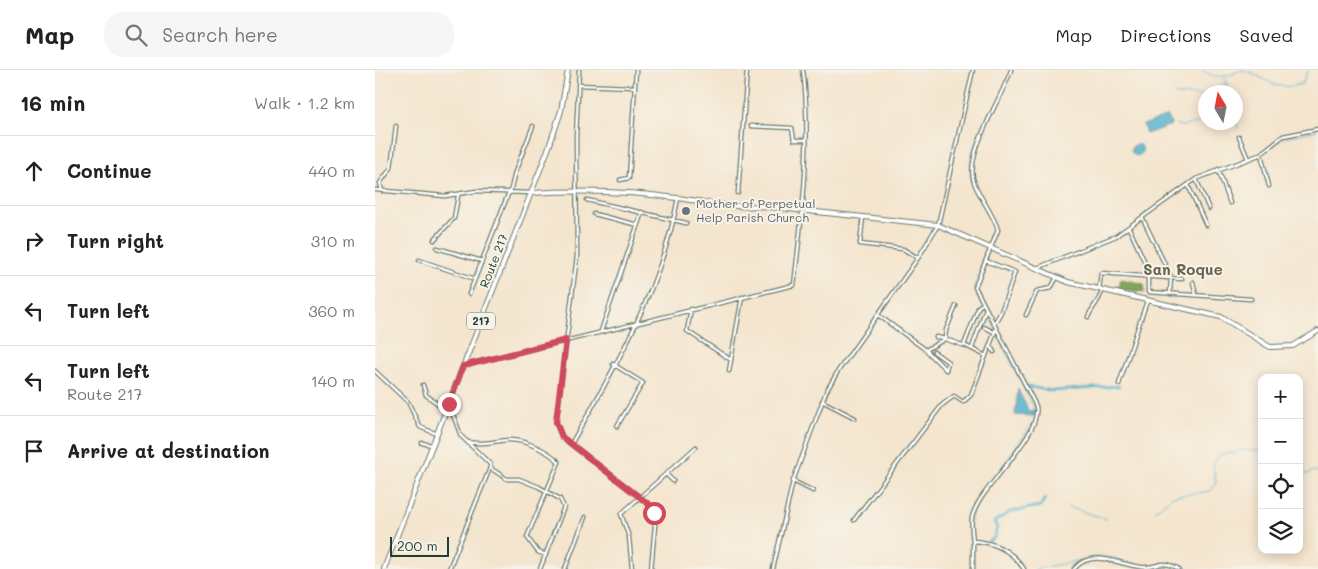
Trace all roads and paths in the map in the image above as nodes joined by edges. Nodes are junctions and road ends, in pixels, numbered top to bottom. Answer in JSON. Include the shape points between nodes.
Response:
{"nodes":[{"id":1,"x":568,"y":70,"type":"edge"},
{"id":2,"x":579,"y":70,"type":"edge"},
{"id":3,"x":636,"y":70,"type":"edge"},
{"id":4,"x":747,"y":70,"type":"edge"},
{"id":5,"x":804,"y":70,"type":"edge"},
{"id":6,"x":973,"y":70,"type":"edge"},
{"id":7,"x":1011,"y":70,"type":"edge"},
{"id":8,"x":578,"y":85,"type":"junction"},
{"id":9,"x":634,"y":87,"type":"junction"},
{"id":10,"x":396,"y":126,"type":"dead end"},
{"id":11,"x":533,"y":126,"type":"dead end"},
{"id":12,"x":751,"y":126,"type":"dead end"},
{"id":13,"x":1318,"y":129,"type":"edge"},
{"id":14,"x":1239,"y":137,"type":"dead end"},
{"id":15,"x":805,"y":140,"type":"junction"},
{"id":16,"x":1261,"y":154,"type":"junction"},
{"id":17,"x":1248,"y":159,"type":"junction"},
{"id":18,"x":1218,"y":169,"type":"junction"},
{"id":19,"x":1196,"y":179,"type":"junction"},
{"id":20,"x":620,"y":180,"type":"dead end"},
{"id":21,"x":1188,"y":184,"type":"junction"},
{"id":22,"x":1269,"y":186,"type":"dead end"},
{"id":23,"x":375,"y":190,"type":"edge"},
{"id":24,"x":576,"y":190,"type":"junction"},
{"id":25,"x":382,"y":191,"type":"junction"},
{"id":26,"x":510,"y":192,"type":"junction"},
{"id":27,"x":738,"y":193,"type":"dead end"},
{"id":28,"x":531,"y":194,"type":"junction"},
{"id":29,"x":458,"y":195,"type":"junction"},
{"id":30,"x":678,"y":198,"type":"junction"},
{"id":31,"x":587,"y":200,"type":"dead end"},
{"id":32,"x":1230,"y":203,"type":"dead end"},
{"id":33,"x":1209,"y":209,"type":"dead end"},
{"id":34,"x":802,"y":211,"type":"junction"},
{"id":35,"x":642,"y":212,"type":"junction"},
{"id":36,"x":594,"y":214,"type":"dead end"},
{"id":37,"x":863,"y":217,"type":"junction"},
{"id":38,"x":1143,"y":219,"type":"junction"},
{"id":39,"x":674,"y":220,"type":"junction"},
{"id":40,"x":686,"y":223,"type":"dead end"},
{"id":41,"x":638,"y":224,"type":"junction"},
{"id":42,"x":938,"y":225,"type":"junction"},
{"id":43,"x":1206,"y":226,"type":"dead end"},
{"id":44,"x":1129,"y":228,"type":"junction"},
{"id":45,"x":434,"y":240,"type":"dead end"},
{"id":46,"x":437,"y":248,"type":"dead end"},
{"id":47,"x":991,"y":248,"type":"junction"},
{"id":48,"x":918,"y":258,"type":"junction"},
{"id":49,"x":419,"y":260,"type":"dead end"},
{"id":50,"x":986,"y":260,"type":"junction"},
{"id":51,"x":482,"y":262,"type":"junction"},
{"id":52,"x":1037,"y":268,"type":"junction"},
{"id":53,"x":1149,"y":276,"type":"junction"},
{"id":54,"x":1057,"y":277,"type":"junction"},
{"id":55,"x":1171,"y":277,"type":"junction"},
{"id":56,"x":475,"y":278,"type":"junction"},
{"id":57,"x":1182,"y":278,"type":"dead end"},
{"id":58,"x":1193,"y":282,"type":"dead end"},
{"id":59,"x":1100,"y":291,"type":"junction"},
{"id":60,"x":469,"y":294,"type":"dead end"},
{"id":61,"x":1170,"y":294,"type":"junction"},
{"id":62,"x":1196,"y":295,"type":"junction"},
{"id":63,"x":742,"y":296,"type":"junction"},
{"id":64,"x":1251,"y":299,"type":"dead end"},
{"id":65,"x":1147,"y":301,"type":"junction"},
{"id":66,"x":983,"y":304,"type":"junction"},
{"id":67,"x":956,"y":306,"type":"dead end"},
{"id":68,"x":691,"y":309,"type":"junction"},
{"id":69,"x":986,"y":309,"type":"junction"},
{"id":70,"x":878,"y":315,"type":"junction"},
{"id":71,"x":1026,"y":315,"type":"dead end"},
{"id":72,"x":1088,"y":317,"type":"dead end"},
{"id":73,"x":637,"y":322,"type":"junction"},
{"id":74,"x":994,"y":324,"type":"junction"},
{"id":75,"x":983,"y":327,"type":"dead end"},
{"id":76,"x":995,"y":330,"type":"junction"},
{"id":77,"x":601,"y":331,"type":"junction"},
{"id":78,"x":1318,"y":332,"type":"edge"},
{"id":79,"x":936,"y":337,"type":"dead end"},
{"id":80,"x":945,"y":339,"type":"junction"},
{"id":81,"x":566,"y":340,"type":"junction"},
{"id":82,"x":990,"y":344,"type":"junction"},
{"id":83,"x":962,"y":345,"type":"dead end"},
{"id":84,"x":972,"y":348,"type":"junction"},
{"id":85,"x":926,"y":350,"type":"junction"},
{"id":86,"x":934,"y":352,"type":"dead end"},
{"id":87,"x":994,"y":352,"type":"dead end"},
{"id":88,"x":987,"y":356,"type":"junction"},
{"id":89,"x":731,"y":360,"type":"junction"},
{"id":90,"x":613,"y":364,"type":"junction"},
{"id":91,"x":463,"y":366,"type":"junction"},
{"id":92,"x":375,"y":370,"type":"edge"},
{"id":93,"x":729,"y":371,"type":"dead end"},
{"id":94,"x":1119,"y":384,"type":"dead end"},
{"id":95,"x":423,"y":385,"type":"dead end"},
{"id":96,"x":822,"y":401,"type":"junction"},
{"id":97,"x":449,"y":404,"type":"junction"},
{"id":98,"x":446,"y":410,"type":"junction"},
{"id":99,"x":855,"y":418,"type":"dead end"},
{"id":100,"x":617,"y":426,"type":"dead end"},
{"id":101,"x":437,"y":434,"type":"junction"},
{"id":102,"x":422,"y":443,"type":"dead end"},
{"id":103,"x":472,"y":444,"type":"junction"},
{"id":104,"x":571,"y":444,"type":"junction"},
{"id":105,"x":433,"y":445,"type":"junction"},
{"id":106,"x":695,"y":447,"type":"dead end"},
{"id":107,"x":490,"y":468,"type":"junction"},
{"id":108,"x":666,"y":474,"type":"junction"},
{"id":109,"x":673,"y":481,"type":"dead end"},
{"id":110,"x":793,"y":481,"type":"junction"},
{"id":111,"x":545,"y":491,"type":"junction"},
{"id":112,"x":813,"y":491,"type":"dead end"},
{"id":113,"x":638,"y":496,"type":"junction"},
{"id":114,"x":585,"y":518,"type":"dead end"},
{"id":115,"x":853,"y":520,"type":"dead end"},
{"id":116,"x":973,"y":541,"type":"junction"},
{"id":117,"x":546,"y":555,"type":"junction"},
{"id":118,"x":384,"y":569,"type":"edge"},
{"id":119,"x":449,"y":569,"type":"edge"},
{"id":120,"x":541,"y":569,"type":"edge"},
{"id":121,"x":565,"y":569,"type":"edge"},
{"id":122,"x":632,"y":569,"type":"edge"},
{"id":123,"x":651,"y":569,"type":"edge"},
{"id":124,"x":773,"y":569,"type":"edge"},
{"id":125,"x":973,"y":569,"type":"edge"},
{"id":126,"x":1024,"y":569,"type":"edge"},
{"id":127,"x":1074,"y":569,"type":"edge"},
{"id":128,"x":1179,"y":569,"type":"edge"}],
"edges":[{"from":1,"to":28,"type":"main road","name":"Route 217","number":"217","via":[[561,111]]},
{"from":2,"to":8,"type":"street"},
{"from":3,"to":9,"type":"street"},
{"from":4,"to":27,"type":"street"},
{"from":5,"to":15,"type":"street"},
{"from":6,"to":42,"type":"street"},
{"from":7,"to":47,"type":"street","via":[[1002,95],[979,138],[973,170],[974,182],[998,230]]},
{"from":8,"to":9,"type":"street"},
{"from":8,"to":24,"type":"street"},
{"from":9,"to":20,"type":"street","via":[[629,178]]},
{"from":10,"to":25,"type":"street","via":[[391,168],[380,182]]},
{"from":11,"to":26,"type":"street"},
{"from":12,"to":15,"type":"street","via":[[792,128],[794,140]]},
{"from":13,"to":16,"type":"street","via":[[1283,136]]},
{"from":14,"to":17,"type":"street"},
{"from":15,"to":34,"type":"street"},
{"from":16,"to":17,"type":"street"},
{"from":16,"to":22,"type":"street"},
{"from":17,"to":18,"type":"street"},
{"from":18,"to":19,"type":"street"},
{"from":18,"to":32,"type":"street"},
{"from":19,"to":21,"type":"street"},
{"from":19,"to":33,"type":"street"},
{"from":21,"to":38,"type":"street"},
{"from":21,"to":43,"type":"street"},
{"from":23,"to":25,"type":"street"},
{"from":24,"to":28,"type":"main road"},
{"from":24,"to":30,"type":"main road"},
{"from":24,"to":81,"type":"street","via":[[577,256]]},
{"from":25,"to":29,"type":"street"},
{"from":26,"to":28,"type":"street"},
{"from":26,"to":29,"type":"street","via":[[476,191]]},
{"from":26,"to":51,"type":"street"},
{"from":28,"to":91,"type":"main road","name":"Route 217","number":"217"},
{"from":29,"to":45,"type":"street","via":[[456,214]]},
{"from":30,"to":34,"type":"main road","via":[[735,208],[761,206]]},
{"from":30,"to":39,"type":"street"},
{"from":31,"to":35,"type":"street"},
{"from":34,"to":37,"type":"main road"},
{"from":34,"to":63,"type":"street","via":[[794,285]]},
{"from":35,"to":39,"type":"street"},
{"from":35,"to":41,"type":"street"},
{"from":36,"to":41,"type":"street"},
{"from":37,"to":42,"type":"main road"},
{"from":37,"to":48,"type":"street","via":[[859,244],[903,249]]},
{"from":38,"to":44,"type":"street"},
{"from":38,"to":55,"type":"street"},
{"from":39,"to":40,"type":"street"},
{"from":39,"to":73,"type":"street"},
{"from":41,"to":77,"type":"street"},
{"from":42,"to":47,"type":"main road"},
{"from":42,"to":48,"type":"street"},
{"from":44,"to":52,"type":"street"},
{"from":44,"to":53,"type":"street"},
{"from":46,"to":51,"type":"street"},
{"from":47,"to":50,"type":"street"},
{"from":47,"to":52,"type":"main road"},
{"from":48,"to":70,"type":"street"},
{"from":49,"to":56,"type":"street"},
{"from":50,"to":66,"type":"street","via":[[975,287]]},
{"from":50,"to":74,"type":"street","via":[[1015,272]]},
{"from":51,"to":56,"type":"street"},
{"from":52,"to":54,"type":"main road"},
{"from":53,"to":55,"type":"street"},
{"from":53,"to":59,"type":"street","via":[[1101,273]]},
{"from":53,"to":61,"type":"street","via":[[1148,292]]},
{"from":54,"to":59,"type":"main road"},
{"from":54,"to":71,"type":"street","via":[[1052,287],[1036,292]]},
{"from":55,"to":57,"type":"street"},
{"from":55,"to":61,"type":"street"},
{"from":56,"to":60,"type":"street"},
{"from":58,"to":62,"type":"street"},
{"from":59,"to":65,"type":"main road"},
{"from":59,"to":72,"type":"street","via":[[1098,303]]},
{"from":61,"to":62,"type":"street"},
{"from":62,"to":64,"type":"street"},
{"from":63,"to":68,"type":"street"},
{"from":63,"to":89,"type":"street"},
{"from":65,"to":78,"type":"main road","via":[[1221,317],[1270,348],[1293,346]]},
{"from":65,"to":94,"type":"street"},
{"from":66,"to":69,"type":"street"},
{"from":66,"to":84,"type":"street","via":[[979,306],[964,345]]},
{"from":67,"to":80,"type":"street"},
{"from":68,"to":73,"type":"street"},
{"from":68,"to":89,"type":"street","via":[[687,331]]},
{"from":69,"to":74,"type":"street"},
{"from":69,"to":84,"type":"street"},
{"from":70,"to":85,"type":"street"},
{"from":70,"to":96,"type":"street","via":[[838,370]]},
{"from":73,"to":77,"type":"street"},
{"from":73,"to":90,"type":"street"},
{"from":74,"to":76,"type":"street"},
{"from":75,"to":76,"type":"street"},
{"from":76,"to":82,"type":"street"},
{"from":76,"to":116,"type":"street","via":[[1035,406],[1036,420],[971,516]]},
{"from":77,"to":81,"type":"street"},
{"from":79,"to":80,"type":"street"},
{"from":80,"to":83,"type":"street"},
{"from":80,"to":85,"type":"street"},
{"from":81,"to":91,"type":"street"},
{"from":81,"to":104,"type":"street","via":[[556,422],[562,437]]},
{"from":82,"to":87,"type":"street"},
{"from":82,"to":88,"type":"street"},
{"from":84,"to":88,"type":"street"},
{"from":85,"to":86,"type":"street","via":[[946,370],[947,362]]},
{"from":88,"to":115,"type":"street","via":[[971,395],[963,402],[954,396],[942,405]]},
{"from":89,"to":93,"type":"street"},
{"from":90,"to":100,"type":"street","via":[[643,383]]},
{"from":90,"to":104,"type":"street"},
{"from":91,"to":97,"type":"main road","name":"Route 217","number":"217"},
{"from":92,"to":101,"type":"street","via":[[408,402],[420,427]]},
{"from":95,"to":98,"type":"street","via":[[426,395]]},
{"from":96,"to":99,"type":"street"},
{"from":96,"to":110,"type":"street"},
{"from":97,"to":98,"type":"main road","name":"Route 217","number":"217"},
{"from":97,"to":103,"type":"street","via":[[461,436]]},
{"from":98,"to":101,"type":"main road","name":"Route 217","number":"217"},
{"from":101,"to":105,"type":"main road","name":"Route 217","number":"217"},
{"from":102,"to":105,"type":"street"},
{"from":103,"to":107,"type":"street"},
{"from":103,"to":111,"type":"street","via":[[510,440],[527,444],[555,458],[559,462]]},
{"from":104,"to":113,"type":"street"},
{"from":105,"to":118,"type":"main road","name":"Route 217","number":"217"},
{"from":106,"to":108,"type":"street"},
{"from":107,"to":111,"type":"street","via":[[507,479],[519,479]]},
{"from":107,"to":119,"type":"street"},
{"from":108,"to":109,"type":"street"},
{"from":108,"to":113,"type":"street"},
{"from":110,"to":112,"type":"street"},
{"from":110,"to":124,"type":"street"},
{"from":111,"to":117,"type":"street","via":[[527,537],[538,552]]},
{"from":111,"to":117,"type":"street","via":[[560,499],[564,507]]},
{"from":113,"to":122,"type":"street","via":[[621,514],[629,537]]},
{"from":113,"to":123,"type":"street","via":[[651,506],[654,513]]},
{"from":114,"to":121,"type":"street"},
{"from":116,"to":125,"type":"street"},
{"from":116,"to":126,"type":"street","via":[[1002,548],[1013,555]]},
{"from":117,"to":120,"type":"street"},
{"from":127,"to":128,"type":"street","via":[[1085,561],[1107,559],[1142,568],[1167,563]]}]}
